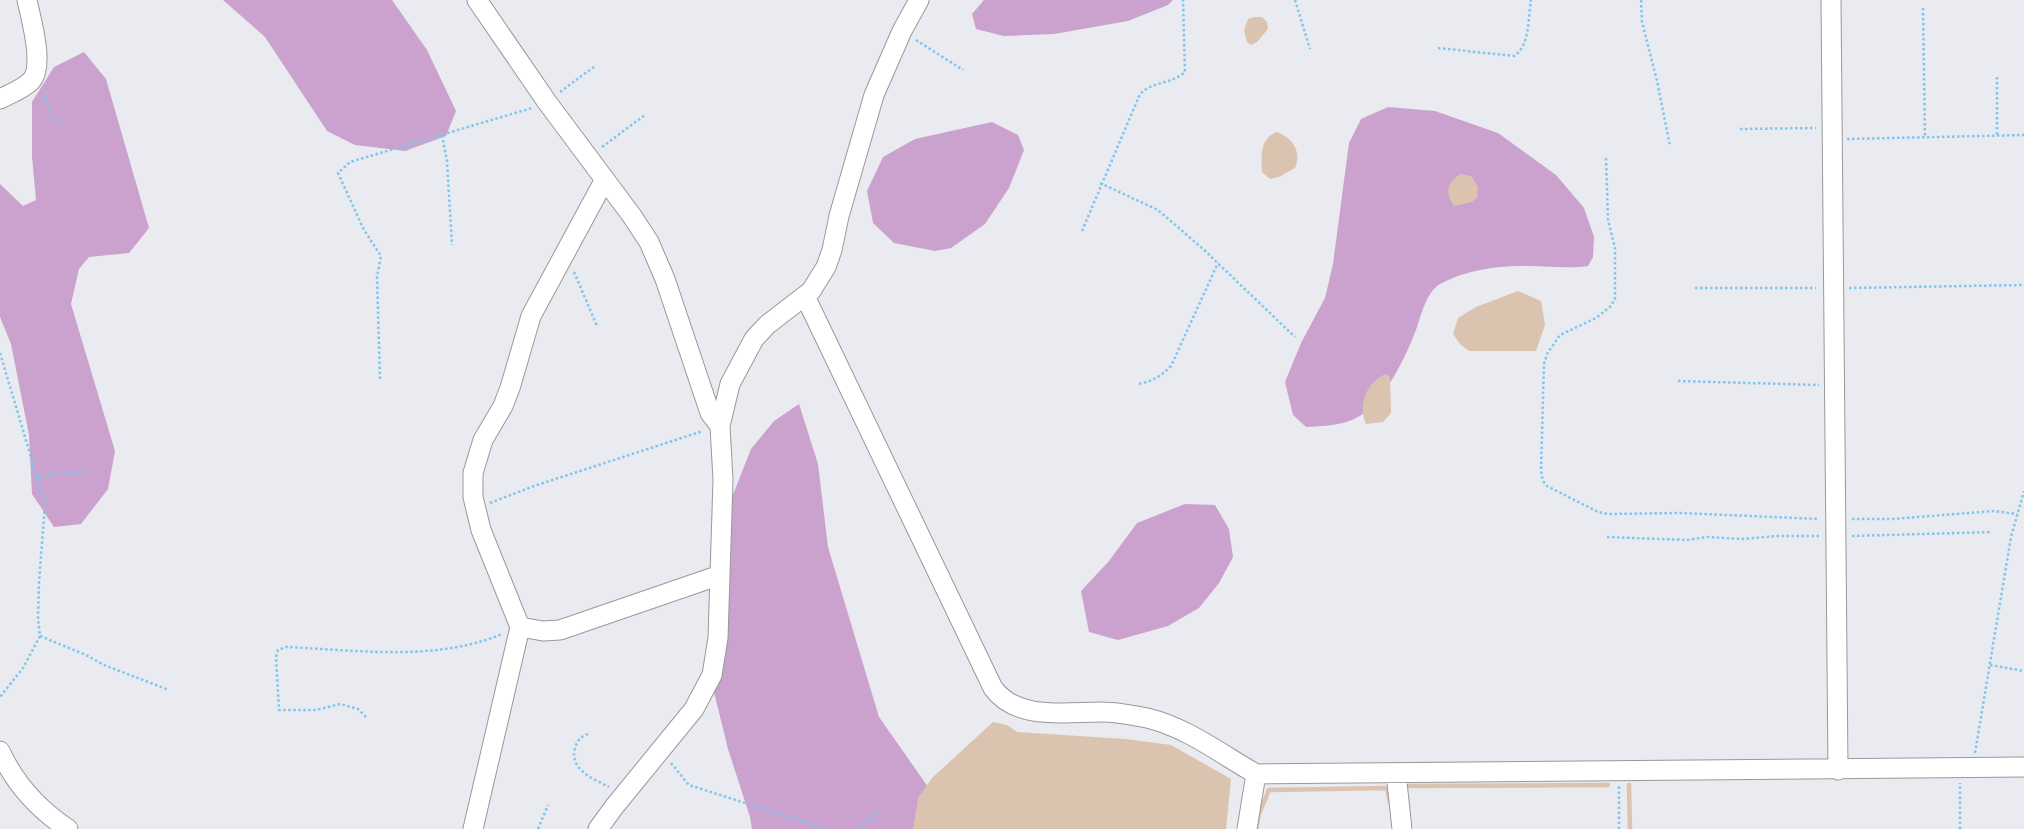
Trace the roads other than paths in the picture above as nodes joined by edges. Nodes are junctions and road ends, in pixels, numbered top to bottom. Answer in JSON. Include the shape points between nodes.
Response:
{"nodes":[{"id":1,"x":27,"y":0,"type":"edge"},
{"id":2,"x":477,"y":0,"type":"edge"},
{"id":3,"x":919,"y":0,"type":"edge"},
{"id":4,"x":1831,"y":0,"type":"edge"},
{"id":5,"x":0,"y":100,"type":"edge"},
{"id":6,"x":604,"y":180,"type":"junction"},
{"id":7,"x":805,"y":296,"type":"junction"},
{"id":8,"x":720,"y":426,"type":"junction"},
{"id":9,"x":720,"y":575,"type":"junction"},
{"id":10,"x":520,"y":627,"type":"junction"},
{"id":11,"x":0,"y":751,"type":"edge"},
{"id":12,"x":2024,"y":767,"type":"edge"},
{"id":13,"x":1838,"y":770,"type":"junction"},
{"id":14,"x":1396,"y":773,"type":"junction"},
{"id":15,"x":1256,"y":774,"type":"junction"},
{"id":16,"x":68,"y":829,"type":"edge"},
{"id":17,"x":473,"y":829,"type":"edge"},
{"id":18,"x":598,"y":829,"type":"edge"},
{"id":19,"x":1247,"y":829,"type":"edge"},
{"id":20,"x":1402,"y":829,"type":"edge"}],
"edges":[{"from":1,"to":5,"type":"street","via":[[37,57],[35,74],[28,84]]},
{"from":2,"to":6,"type":"street"},
{"from":3,"to":7,"type":"street","via":[[902,31],[872,104],[832,250],[820,279]]},
{"from":4,"to":13,"type":"street"},
{"from":6,"to":8,"type":"street","via":[[632,216],[659,263],[710,413]]},
{"from":6,"to":10,"type":"street","via":[[531,316],[510,388],[476,458],[473,473],[475,508],[492,561]]},
{"from":7,"to":8,"type":"street","via":[[754,339],[730,384]]},
{"from":7,"to":15,"type":"street","via":[[999,696],[1030,711],[1059,714],[1103,712],[1147,718],[1182,731]]},
{"from":8,"to":9,"type":"street","via":[[723,480]]},
{"from":9,"to":10,"type":"street","via":[[560,630]]},
{"from":9,"to":18,"type":"street","via":[[718,638],[712,675],[694,709]]},
{"from":10,"to":17,"type":"street"},
{"from":11,"to":16,"type":"street","via":[[30,798]]},
{"from":12,"to":13,"type":"street"},
{"from":13,"to":14,"type":"street"},
{"from":14,"to":15,"type":"street"},
{"from":14,"to":20,"type":"street"},
{"from":15,"to":19,"type":"street"}]}
